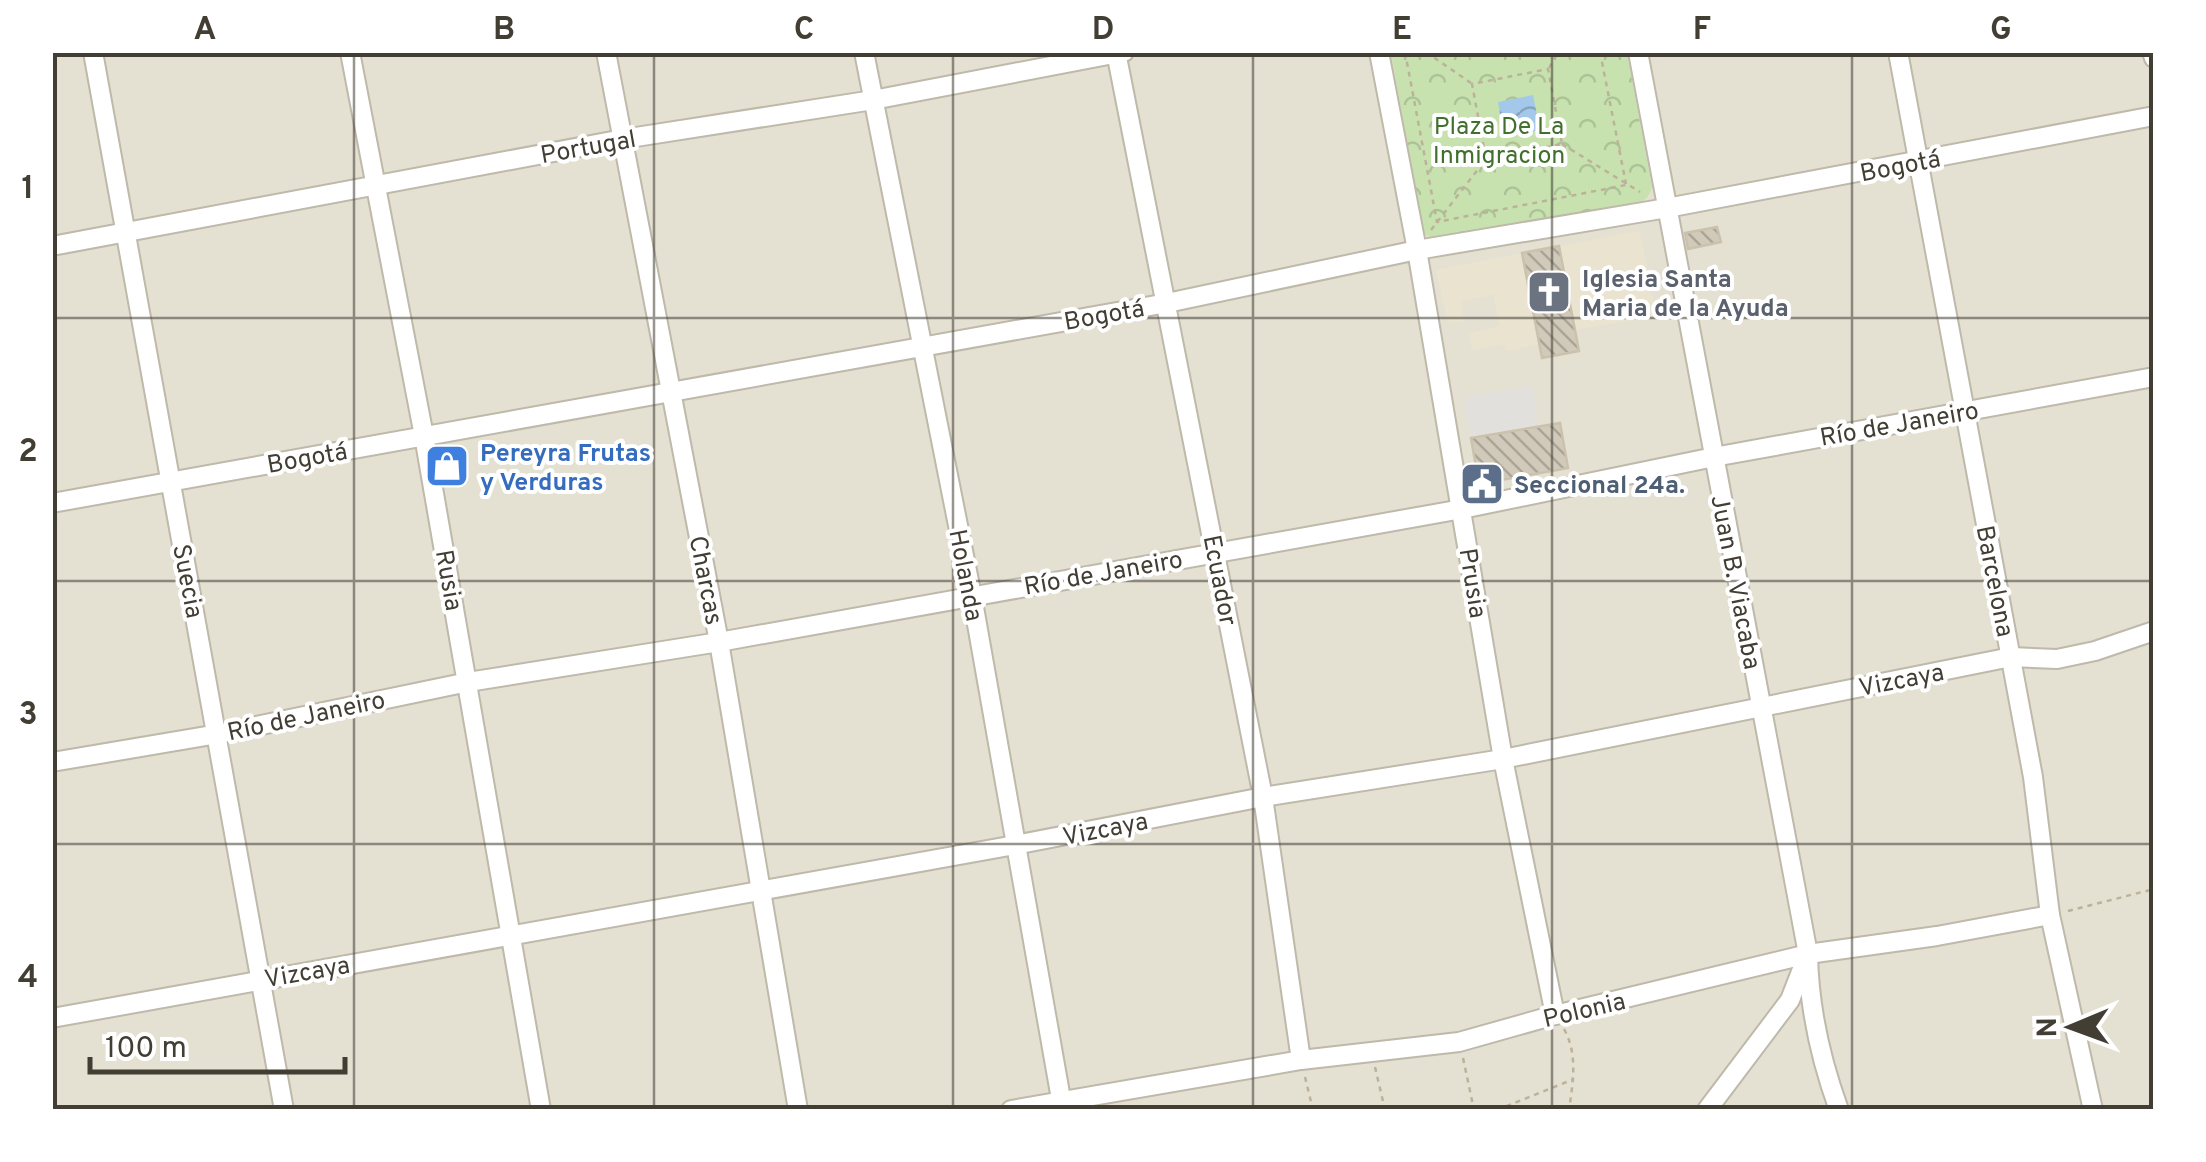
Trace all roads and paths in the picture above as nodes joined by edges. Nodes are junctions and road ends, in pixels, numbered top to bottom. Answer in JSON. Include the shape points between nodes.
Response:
{"nodes":[{"id":1,"x":92,"y":52,"type":"edge"},
{"id":2,"x":350,"y":52,"type":"edge"},
{"id":3,"x":606,"y":52,"type":"edge"},
{"id":4,"x":864,"y":52,"type":"edge"},
{"id":5,"x":1379,"y":52,"type":"edge"},
{"id":6,"x":1404,"y":52,"type":"edge"},
{"id":7,"x":1426,"y":52,"type":"edge"},
{"id":8,"x":1558,"y":52,"type":"edge"},
{"id":9,"x":1600,"y":52,"type":"edge"},
{"id":10,"x":1638,"y":52,"type":"edge"},
{"id":11,"x":1898,"y":52,"type":"edge"},
{"id":12,"x":1119,"y":53,"type":"edge"},
{"id":13,"x":1548,"y":69,"type":"junction"},
{"id":14,"x":1472,"y":84,"type":"junction"},
{"id":15,"x":873,"y":100,"type":"junction"},
{"id":16,"x":2154,"y":116,"type":"edge"},
{"id":17,"x":622,"y":139,"type":"junction"},
{"id":18,"x":1562,"y":144,"type":"junction"},
{"id":19,"x":1486,"y":159,"type":"junction"},
{"id":20,"x":1918,"y":162,"type":"junction"},
{"id":21,"x":376,"y":185,"type":"junction"},
{"id":22,"x":1626,"y":185,"type":"junction"},
{"id":23,"x":1640,"y":192,"type":"dead end"},
{"id":24,"x":1667,"y":208,"type":"junction"},
{"id":25,"x":1437,"y":222,"type":"junction"},
{"id":26,"x":125,"y":232,"type":"junction"},
{"id":27,"x":52,"y":246,"type":"edge"},
{"id":28,"x":1418,"y":250,"type":"junction"},
{"id":29,"x":1167,"y":303,"type":"junction"},
{"id":30,"x":922,"y":347,"type":"junction"},
{"id":31,"x":2154,"y":376,"type":"edge"},
{"id":32,"x":672,"y":392,"type":"junction"},
{"id":33,"x":1962,"y":411,"type":"junction"},
{"id":34,"x":424,"y":436,"type":"junction"},
{"id":35,"x":1714,"y":457,"type":"junction"},
{"id":36,"x":169,"y":481,"type":"junction"},
{"id":37,"x":52,"y":504,"type":"edge"},
{"id":38,"x":1462,"y":509,"type":"junction"},
{"id":39,"x":1215,"y":552,"type":"junction"},
{"id":40,"x":972,"y":596,"type":"junction"},
{"id":41,"x":2154,"y":631,"type":"edge"},
{"id":42,"x":719,"y":642,"type":"junction"},
{"id":43,"x":2012,"y":657,"type":"junction"},
{"id":44,"x":468,"y":682,"type":"junction"},
{"id":45,"x":1761,"y":706,"type":"junction"},
{"id":46,"x":218,"y":734,"type":"junction"},
{"id":47,"x":1503,"y":760,"type":"junction"},
{"id":48,"x":52,"y":762,"type":"edge"},
{"id":49,"x":1263,"y":797,"type":"junction"},
{"id":50,"x":1016,"y":845,"type":"junction"},
{"id":51,"x":2154,"y":890,"type":"edge"},
{"id":52,"x":760,"y":892,"type":"junction"},
{"id":53,"x":2050,"y":915,"type":"junction"},
{"id":54,"x":513,"y":933,"type":"junction"},
{"id":55,"x":1808,"y":954,"type":"junction"},
{"id":56,"x":261,"y":980,"type":"junction"},
{"id":57,"x":1555,"y":1015,"type":"junction"},
{"id":58,"x":52,"y":1018,"type":"edge"},
{"id":59,"x":1459,"y":1042,"type":"junction"},
{"id":60,"x":1371,"y":1052,"type":"junction"},
{"id":61,"x":1301,"y":1060,"type":"junction"},
{"id":62,"x":1574,"y":1078,"type":"junction"},
{"id":63,"x":1060,"y":1099,"type":"junction"},
{"id":64,"x":284,"y":1110,"type":"edge"},
{"id":65,"x":541,"y":1110,"type":"edge"},
{"id":66,"x":798,"y":1110,"type":"edge"},
{"id":67,"x":1011,"y":1110,"type":"edge"},
{"id":68,"x":1313,"y":1110,"type":"edge"},
{"id":69,"x":1386,"y":1110,"type":"edge"},
{"id":70,"x":1474,"y":1110,"type":"edge"},
{"id":71,"x":1497,"y":1110,"type":"edge"},
{"id":72,"x":1569,"y":1110,"type":"edge"},
{"id":73,"x":1707,"y":1110,"type":"edge"},
{"id":74,"x":1840,"y":1110,"type":"edge"},
{"id":75,"x":2093,"y":1110,"type":"edge"}],
"edges":[{"from":1,"to":26,"type":"street","name":"Suecia"},
{"from":2,"to":21,"type":"street","name":"Rusia"},
{"from":3,"to":17,"type":"street","name":"Charcas"},
{"from":4,"to":15,"type":"street","name":"Holanda"},
{"from":5,"to":28,"type":"street","name":"Prusia"},
{"from":6,"to":25,"type":"path"},
{"from":7,"to":14,"type":"path"},
{"from":8,"to":13,"type":"path"},
{"from":9,"to":22,"type":"path"},
{"from":10,"to":24,"type":"street","name":"Juan B. Viacaba"},
{"from":11,"to":20,"type":"street","name":"Barcelona"},
{"from":12,"to":15,"type":"street","name":"Portugal"},
{"from":12,"to":29,"type":"street","name":"Ecuador"},
{"from":13,"to":14,"type":"path"},
{"from":13,"to":18,"type":"path"},
{"from":14,"to":19,"type":"path"},
{"from":15,"to":17,"type":"street","name":"Portugal"},
{"from":15,"to":30,"type":"street","name":"Holanda"},
{"from":16,"to":20,"type":"street","name":"Bogotá"},
{"from":17,"to":21,"type":"street","name":"Portugal"},
{"from":17,"to":32,"type":"street","name":"Charcas"},
{"from":18,"to":19,"type":"path"},
{"from":18,"to":22,"type":"path"},
{"from":19,"to":25,"type":"path"},
{"from":20,"to":24,"type":"street","name":"Bogotá"},
{"from":20,"to":33,"type":"street","name":"Barcelona"},
{"from":21,"to":26,"type":"street","name":"Portugal"},
{"from":21,"to":34,"type":"street","name":"Rusia"},
{"from":22,"to":23,"type":"path"},
{"from":22,"to":25,"type":"path"},
{"from":24,"to":28,"type":"street","name":"Bogotá"},
{"from":24,"to":35,"type":"street","name":"Juan B. Viacaba"},
{"from":26,"to":27,"type":"street","name":"Portugal"},
{"from":26,"to":36,"type":"street","name":"Suecia"},
{"from":28,"to":29,"type":"street","name":"Bogotá"},
{"from":28,"to":38,"type":"street","name":"Prusia"},
{"from":29,"to":30,"type":"street","name":"Bogotá"},
{"from":29,"to":39,"type":"street","name":"Ecuador"},
{"from":30,"to":32,"type":"street","name":"Bogotá"},
{"from":30,"to":40,"type":"street","name":"Holanda"},
{"from":31,"to":33,"type":"street","name":"Río de Janeiro"},
{"from":32,"to":34,"type":"street","name":"Bogotá"},
{"from":32,"to":42,"type":"street","name":"Charcas"},
{"from":33,"to":35,"type":"street","name":"Río de Janeiro"},
{"from":33,"to":43,"type":"street","name":"Barcelona"},
{"from":34,"to":36,"type":"street","name":"Bogotá"},
{"from":34,"to":44,"type":"street","name":"Rusia"},
{"from":35,"to":38,"type":"street","name":"Río de Janeiro"},
{"from":35,"to":45,"type":"street","name":"Juan B. Viacaba"},
{"from":36,"to":37,"type":"street","name":"Bogotá"},
{"from":36,"to":46,"type":"street","name":"Suecia"},
{"from":38,"to":39,"type":"street","name":"Río de Janeiro"},
{"from":38,"to":47,"type":"street","name":"Prusia"},
{"from":39,"to":40,"type":"street","name":"Río de Janeiro"},
{"from":39,"to":49,"type":"street","name":"Ecuador"},
{"from":40,"to":42,"type":"street","name":"Río de Janeiro"},
{"from":40,"to":50,"type":"street","name":"Holanda"},
{"from":41,"to":43,"type":"street","name":"Vizcaya","via":[[2057,659]]},
{"from":42,"to":44,"type":"street","name":"Río de Janeiro"},
{"from":42,"to":52,"type":"street","name":"Charcas"},
{"from":43,"to":45,"type":"street","name":"Vizcaya"},
{"from":43,"to":53,"type":"street","name":"Barcelona"},
{"from":44,"to":46,"type":"street","name":"Río de Janeiro"},
{"from":44,"to":54,"type":"street","name":"Rusia"},
{"from":45,"to":47,"type":"street","name":"Vizcaya"},
{"from":45,"to":55,"type":"street","name":"Juan B. Viacaba"},
{"from":46,"to":48,"type":"street","name":"Río de Janeiro"},
{"from":46,"to":56,"type":"street","name":"Suecia"},
{"from":47,"to":49,"type":"street","name":"Vizcaya"},
{"from":47,"to":57,"type":"street","name":"Prusia"},
{"from":49,"to":50,"type":"street","name":"Vizcaya"},
{"from":49,"to":61,"type":"street","name":"Ecuador"},
{"from":50,"to":52,"type":"street","name":"Vizcaya"},
{"from":50,"to":63,"type":"street","name":"Holanda"},
{"from":51,"to":53,"type":"path"},
{"from":52,"to":54,"type":"street","name":"Vizcaya"},
{"from":52,"to":66,"type":"street","name":"Charcas"},
{"from":53,"to":55,"type":"street","name":"Polonia"},
{"from":53,"to":75,"type":"street","name":"Barcelona"},
{"from":54,"to":56,"type":"street","name":"Vizcaya"},
{"from":54,"to":65,"type":"street","name":"Rusia"},
{"from":55,"to":57,"type":"street","name":"Polonia"},
{"from":55,"to":73,"type":"street","via":[[1790,1000]]},
{"from":55,"to":74,"type":"street","name":"Juan B. Viacaba","via":[[1809,1000]]},
{"from":56,"to":58,"type":"street","name":"Vizcaya"},
{"from":56,"to":64,"type":"street","name":"Suecia"},
{"from":57,"to":59,"type":"street","name":"Polonia"},
{"from":57,"to":62,"type":"path","via":[[1572,1043]]},
{"from":59,"to":60,"type":"street","name":"Polonia"},
{"from":59,"to":70,"type":"path"},
{"from":60,"to":61,"type":"street","name":"Polonia"},
{"from":60,"to":69,"type":"path"},
{"from":61,"to":63,"type":"street","name":"Polonia"},
{"from":61,"to":68,"type":"path"},
{"from":62,"to":71,"type":"path"},
{"from":62,"to":72,"type":"path"},
{"from":63,"to":67,"type":"street","name":"Polonia"}]}
